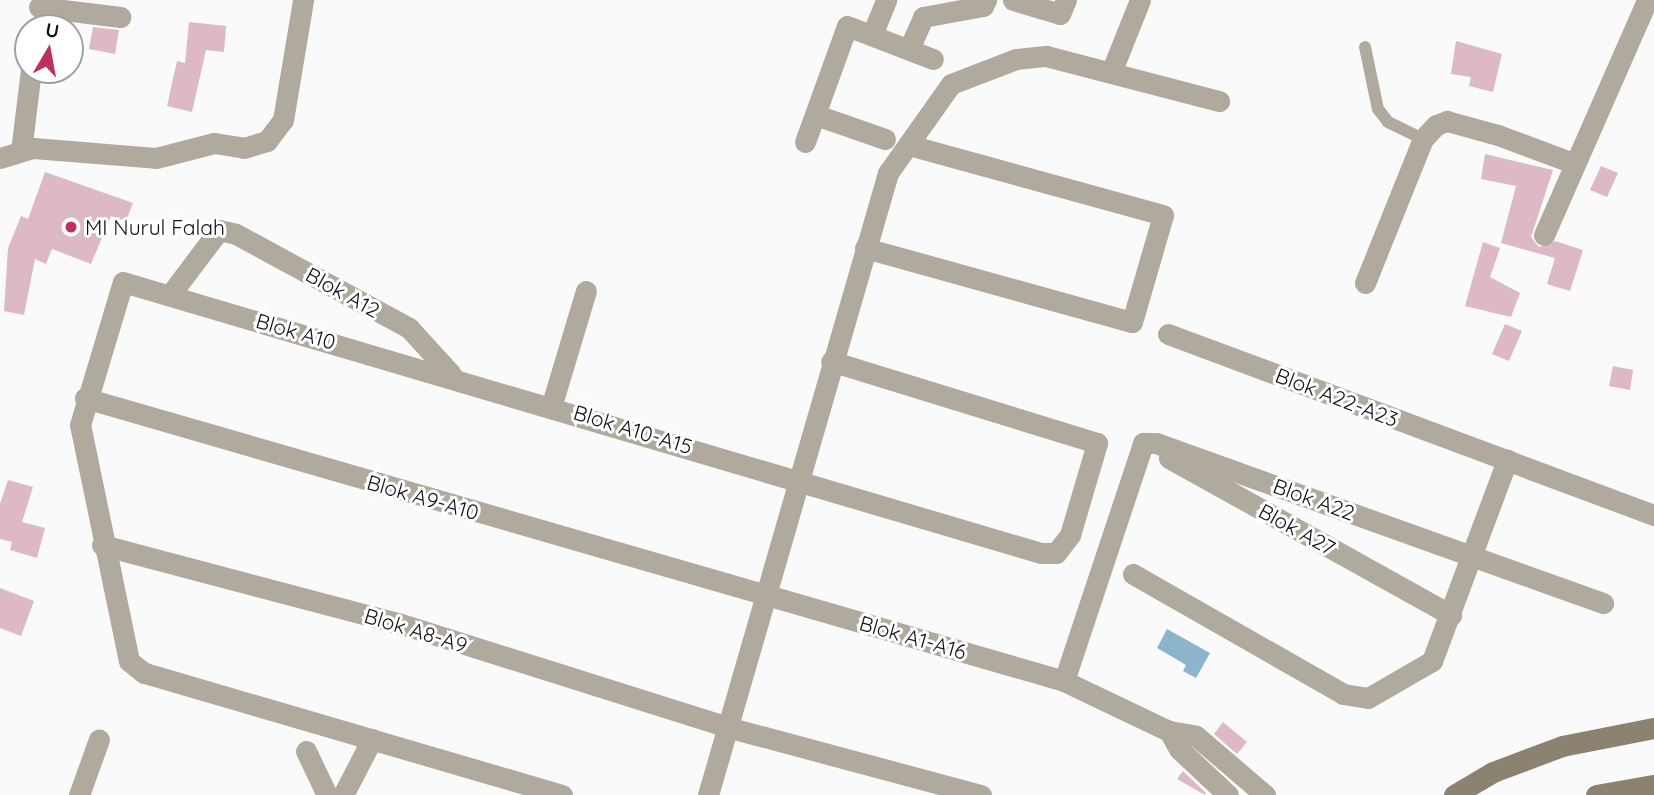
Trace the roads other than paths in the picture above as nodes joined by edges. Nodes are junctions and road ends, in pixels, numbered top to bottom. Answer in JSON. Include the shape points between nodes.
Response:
{"nodes":[{"id":1,"x":301,"y":0,"type":"edge"},
{"id":2,"x":886,"y":0,"type":"edge"},
{"id":3,"x":986,"y":0,"type":"edge"},
{"id":4,"x":1013,"y":0,"type":"edge"},
{"id":5,"x":1066,"y":0,"type":"edge"},
{"id":6,"x":1140,"y":0,"type":"edge"},
{"id":7,"x":1647,"y":0,"type":"edge"},
{"id":8,"x":38,"y":12,"type":"edge"},
{"id":9,"x":120,"y":17,"type":"dead end"},
{"id":10,"x":872,"y":35,"type":"junction"},
{"id":11,"x":1365,"y":47,"type":"dead end"},
{"id":12,"x":909,"y":49,"type":"junction"},
{"id":13,"x":933,"y":58,"type":"dead end"},
{"id":14,"x":1112,"y":70,"type":"junction"},
{"id":15,"x":29,"y":84,"type":"edge"},
{"id":16,"x":1219,"y":101,"type":"dead end"},
{"id":17,"x":816,"y":115,"type":"junction"},
{"id":18,"x":885,"y":139,"type":"dead end"},
{"id":19,"x":1423,"y":139,"type":"junction"},
{"id":20,"x":805,"y":142,"type":"dead end"},
{"id":21,"x":908,"y":145,"type":"junction"},
{"id":22,"x":21,"y":151,"type":"junction"},
{"id":23,"x":0,"y":158,"type":"edge"},
{"id":24,"x":1573,"y":163,"type":"junction"},
{"id":25,"x":1544,"y":236,"type":"dead end"},
{"id":26,"x":865,"y":248,"type":"junction"},
{"id":27,"x":1365,"y":282,"type":"dead end"},
{"id":28,"x":586,"y":291,"type":"dead end"},
{"id":29,"x":170,"y":295,"type":"junction"},
{"id":30,"x":1168,"y":334,"type":"dead end"},
{"id":31,"x":831,"y":361,"type":"junction"},
{"id":32,"x":461,"y":379,"type":"junction"},
{"id":33,"x":85,"y":398,"type":"junction"},
{"id":34,"x":552,"y":404,"type":"junction"},
{"id":35,"x":1149,"y":443,"type":"junction"},
{"id":36,"x":1507,"y":460,"type":"junction"},
{"id":37,"x":797,"y":480,"type":"junction"},
{"id":38,"x":1654,"y":515,"type":"edge"},
{"id":39,"x":102,"y":545,"type":"junction"},
{"id":40,"x":1473,"y":555,"type":"junction"},
{"id":41,"x":1133,"y":574,"type":"dead end"},
{"id":42,"x":763,"y":593,"type":"junction"},
{"id":43,"x":1603,"y":603,"type":"dead end"},
{"id":44,"x":1451,"y":615,"type":"junction"},
{"id":45,"x":1064,"y":681,"type":"junction"},
{"id":46,"x":727,"y":727,"type":"junction"},
{"id":47,"x":1654,"y":728,"type":"edge"},
{"id":48,"x":99,"y":739,"type":"dead end"},
{"id":49,"x":372,"y":739,"type":"junction"},
{"id":50,"x":306,"y":751,"type":"dead end"},
{"id":51,"x":1654,"y":785,"type":"edge"},
{"id":52,"x":1232,"y":788,"type":"edge"},
{"id":53,"x":79,"y":795,"type":"edge"},
{"id":54,"x":327,"y":795,"type":"edge"},
{"id":55,"x":344,"y":795,"type":"edge"},
{"id":56,"x":562,"y":795,"type":"edge"},
{"id":57,"x":709,"y":795,"type":"edge"},
{"id":58,"x":981,"y":795,"type":"edge"},
{"id":59,"x":1265,"y":795,"type":"edge"},
{"id":60,"x":1454,"y":795,"type":"edge"},
{"id":61,"x":1596,"y":795,"type":"edge"}],
"edges":[{"from":1,"to":22,"type":"street","via":[[283,120],[267,141],[244,148],[214,143],[156,159]]},
{"from":2,"to":10,"type":"street"},
{"from":3,"to":12,"type":"street","via":[[983,6],[923,17]]},
{"from":4,"to":5,"type":"street","via":[[1060,14]]},
{"from":6,"to":14,"type":"street"},
{"from":7,"to":24,"type":"street"},
{"from":8,"to":9,"type":"street"},
{"from":10,"to":12,"type":"street"},
{"from":10,"to":17,"type":"street","via":[[847,26]]},
{"from":11,"to":19,"type":"lane","via":[[1378,109],[1388,122]]},
{"from":12,"to":13,"type":"street"},
{"from":14,"to":16,"type":"street"},
{"from":14,"to":21,"type":"street","via":[[1046,56],[1016,59],[951,83]]},
{"from":15,"to":22,"type":"street"},
{"from":17,"to":18,"type":"street"},
{"from":17,"to":20,"type":"street"},
{"from":19,"to":24,"type":"street","via":[[1447,121]]},
{"from":19,"to":27,"type":"street"},
{"from":21,"to":26,"type":"street","via":[[888,173]]},
{"from":21,"to":26,"type":"street","via":[[1163,215],[1132,322]]},
{"from":22,"to":23,"type":"street"},
{"from":24,"to":25,"type":"street"},
{"from":26,"to":31,"type":"street"},
{"from":28,"to":34,"type":"street"},
{"from":29,"to":32,"type":"street","name":"Blok A10"},
{"from":29,"to":32,"type":"street","name":"Blok A12","via":[[219,230],[409,328]]},
{"from":29,"to":33,"type":"street","name":"Blok A10","via":[[123,282]]},
{"from":30,"to":36,"type":"street","name":"Blok A22-A23"},
{"from":31,"to":37,"type":"street"},
{"from":31,"to":37,"type":"street","name":"Blok A10-A15","via":[[1097,443],[1070,535],[1056,553],[1041,553]]},
{"from":32,"to":34,"type":"street","name":"Blok A10-A15"},
{"from":33,"to":39,"type":"street","via":[[80,425]]},
{"from":33,"to":42,"type":"street","name":"Blok A9-A10"},
{"from":34,"to":37,"type":"street","name":"Blok A10-A15"},
{"from":35,"to":40,"type":"street","name":"Blok A22"},
{"from":35,"to":44,"type":"street","name":"Blok A27"},
{"from":35,"to":45,"type":"street"},
{"from":36,"to":38,"type":"street","name":"Blok A22-A23"},
{"from":36,"to":40,"type":"street"},
{"from":37,"to":42,"type":"street"},
{"from":39,"to":46,"type":"street","name":"Blok A8-A9","via":[[398,623]]},
{"from":39,"to":49,"type":"street","via":[[129,661],[144,673]]},
{"from":40,"to":43,"type":"street","name":"Blok A22"},
{"from":40,"to":44,"type":"street"},
{"from":41,"to":44,"type":"street","via":[[1343,694],[1368,698],[1432,661]]},
{"from":42,"to":45,"type":"street","name":"Blok A1-A16"},
{"from":42,"to":46,"type":"street"},
{"from":45,"to":52,"type":"street","name":"Blok A1-A16","via":[[1169,731],[1196,736]]},
{"from":46,"to":57,"type":"street"},
{"from":46,"to":58,"type":"street","name":"Blok A8-A9"},
{"from":47,"to":60,"type":"street","via":[[1562,746],[1493,772]]},
{"from":48,"to":53,"type":"street"},
{"from":49,"to":55,"type":"street"},
{"from":49,"to":56,"type":"street"},
{"from":50,"to":54,"type":"street"},
{"from":51,"to":61,"type":"street"},
{"from":52,"to":59,"type":"street","name":"Blok A1-A16"}]}
